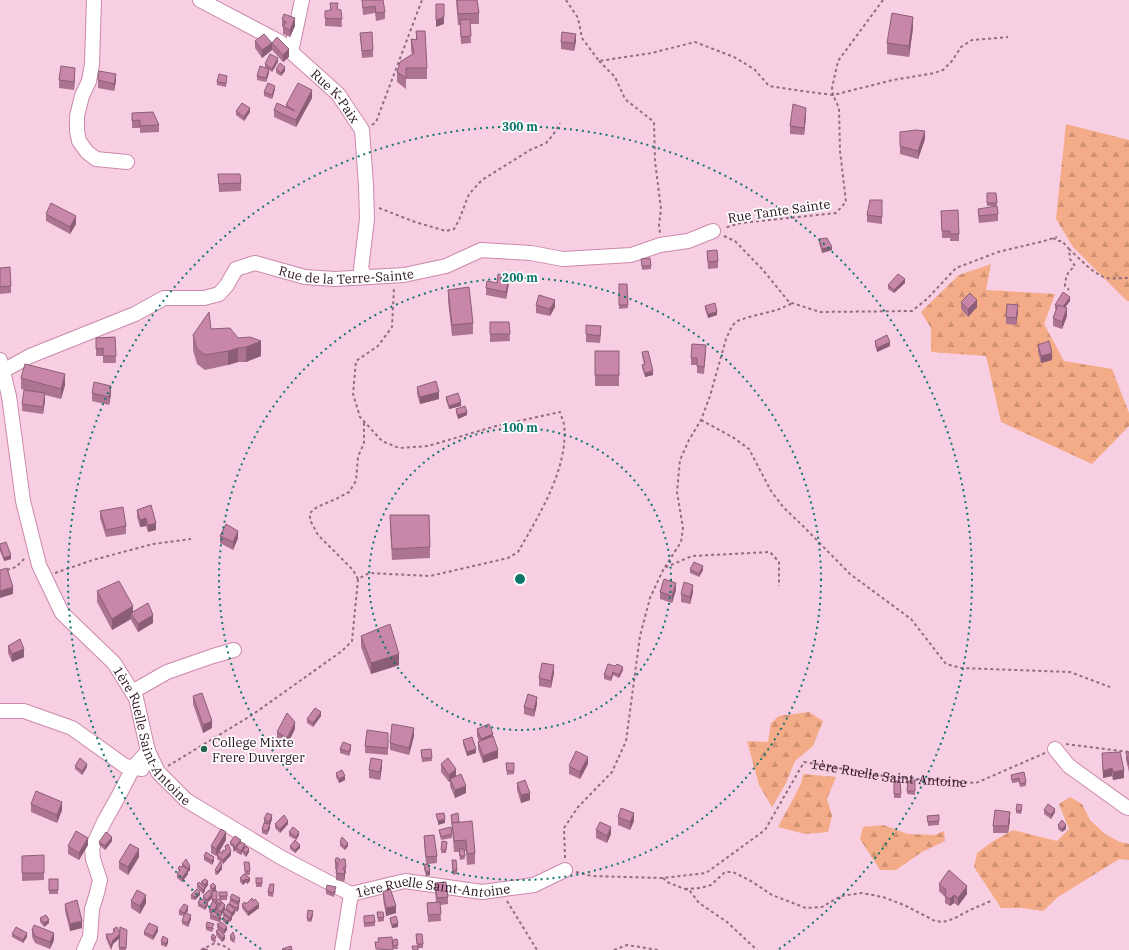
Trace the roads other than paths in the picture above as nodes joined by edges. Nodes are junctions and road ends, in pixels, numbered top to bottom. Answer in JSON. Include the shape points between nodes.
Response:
{"nodes":[{"id":1,"x":94,"y":0,"type":"edge"},
{"id":2,"x":200,"y":0,"type":"edge"},
{"id":3,"x":302,"y":0,"type":"edge"},
{"id":4,"x":291,"y":52,"type":"junction"},
{"id":5,"x":127,"y":162,"type":"dead end"},
{"id":6,"x":713,"y":231,"type":"road end"},
{"id":7,"x":366,"y":277,"type":"junction"},
{"id":8,"x":2,"y":366,"type":"edge"},
{"id":9,"x":234,"y":650,"type":"dead end"},
{"id":10,"x":132,"y":692,"type":"junction"},
{"id":11,"x":0,"y":711,"type":"edge"},
{"id":12,"x":1055,"y":749,"type":"road end"},
{"id":13,"x":148,"y":751,"type":"junction"},
{"id":14,"x":133,"y":768,"type":"junction"},
{"id":15,"x":158,"y":772,"type":"junction"},
{"id":16,"x":1129,"y":808,"type":"edge"},
{"id":17,"x":565,"y":870,"type":"road end"},
{"id":18,"x":351,"y":894,"type":"junction"},
{"id":19,"x":84,"y":950,"type":"edge"},
{"id":20,"x":342,"y":950,"type":"edge"}],
"edges":[{"from":1,"to":5,"type":"street","via":[[92,64],[77,116],[79,141],[96,159]]},
{"from":2,"to":4,"type":"street","name":"Rue K-Paix","via":[[280,42]]},
{"from":3,"to":4,"type":"street"},
{"from":4,"to":7,"type":"street","name":"Rue K-Paix","via":[[338,94],[362,130],[367,219],[361,269]]},
{"from":6,"to":7,"type":"street","name":"Rue de la Terre-Sainte","via":[[688,241],[660,245],[631,255],[563,259],[531,253],[481,250],[446,266],[404,275]]},
{"from":7,"to":8,"type":"street","name":"Rue de la Terre-Sainte","via":[[305,277],[255,263],[236,269],[228,285],[219,294],[204,298],[164,298],[135,314]]},
{"from":8,"to":10,"type":"street","name":"1ère Ruelle Saint-Antoine","via":[[9,396],[23,501],[39,565],[62,613],[114,663]]},
{"from":9,"to":10,"type":"street","via":[[166,672]]},
{"from":10,"to":13,"type":"street","name":"1ère Ruelle Saint-Antoine","via":[[136,698]]},
{"from":11,"to":14,"type":"street","via":[[24,711],[72,728],[125,766]]},
{"from":12,"to":16,"type":"street","via":[[1069,766]]},
{"from":13,"to":14,"type":"street"},
{"from":13,"to":15,"type":"street","name":"1ère Ruelle Saint-Antoine"},
{"from":14,"to":15,"type":"street"},
{"from":14,"to":19,"type":"street","via":[[92,848],[100,880],[92,909],[90,937]]},
{"from":15,"to":18,"type":"street","name":"1ère Ruelle Saint-Antoine","via":[[186,800],[282,858]]},
{"from":17,"to":18,"type":"street","name":"1ère Ruelle Saint-Antoine","via":[[534,885],[500,890],[482,892],[405,881]]},
{"from":18,"to":20,"type":"street"}]}
